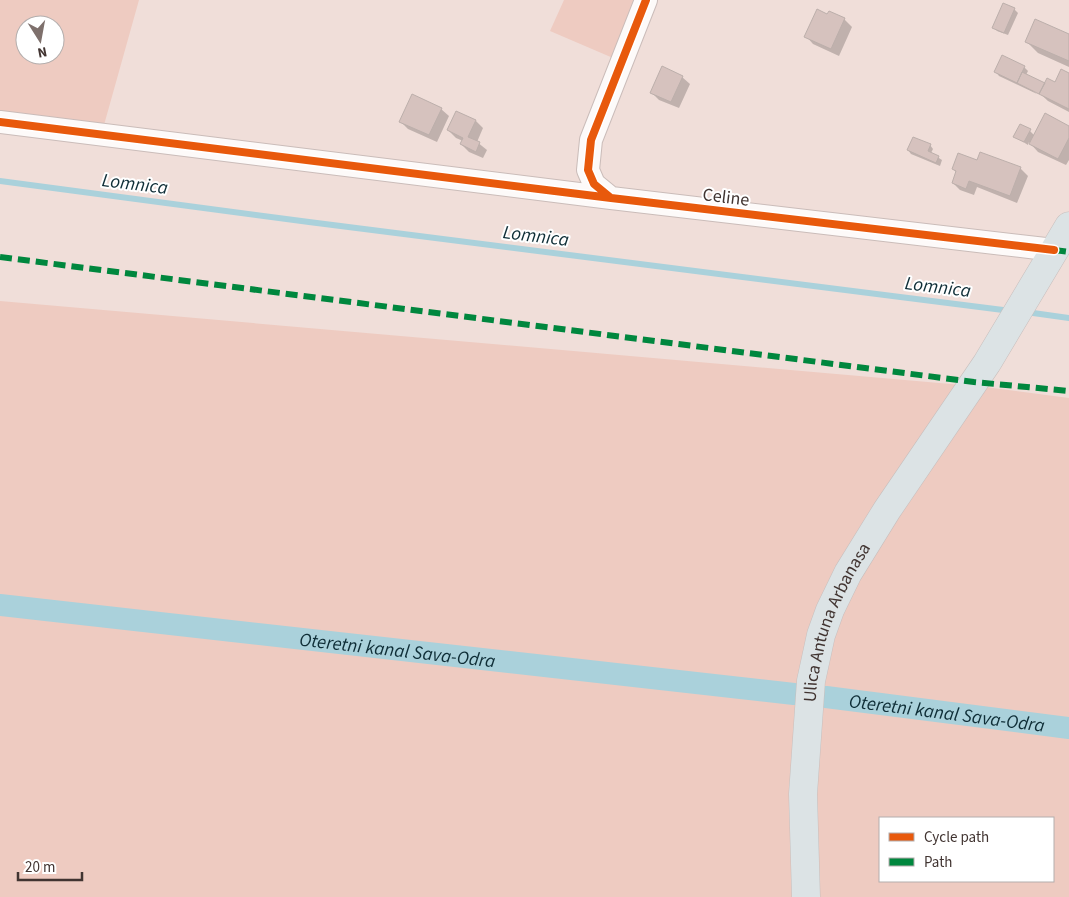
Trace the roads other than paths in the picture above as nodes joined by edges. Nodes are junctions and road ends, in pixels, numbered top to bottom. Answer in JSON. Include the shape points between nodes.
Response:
{"nodes":[{"id":1,"x":646,"y":0,"type":"edge"},
{"id":2,"x":0,"y":122,"type":"edge"},
{"id":3,"x":611,"y":198,"type":"junction"},
{"id":4,"x":1069,"y":226,"type":"edge"},
{"id":5,"x":1054,"y":250,"type":"junction"},
{"id":6,"x":806,"y":897,"type":"edge"}],
"edges":[{"from":1,"to":3,"type":"street","via":[[591,140],[588,170],[594,184]]},
{"from":2,"to":3,"type":"street","name":"Celine"},
{"from":3,"to":5,"type":"street","name":"Celine"},
{"from":4,"to":5,"type":"main road","name":"Ulica Antuna Arbanasa"},
{"from":5,"to":6,"type":"main road","name":"Ulica Antuna Arbanasa","via":[[980,373],[887,510],[848,573],[830,610],[811,681],[805,744]]}]}
